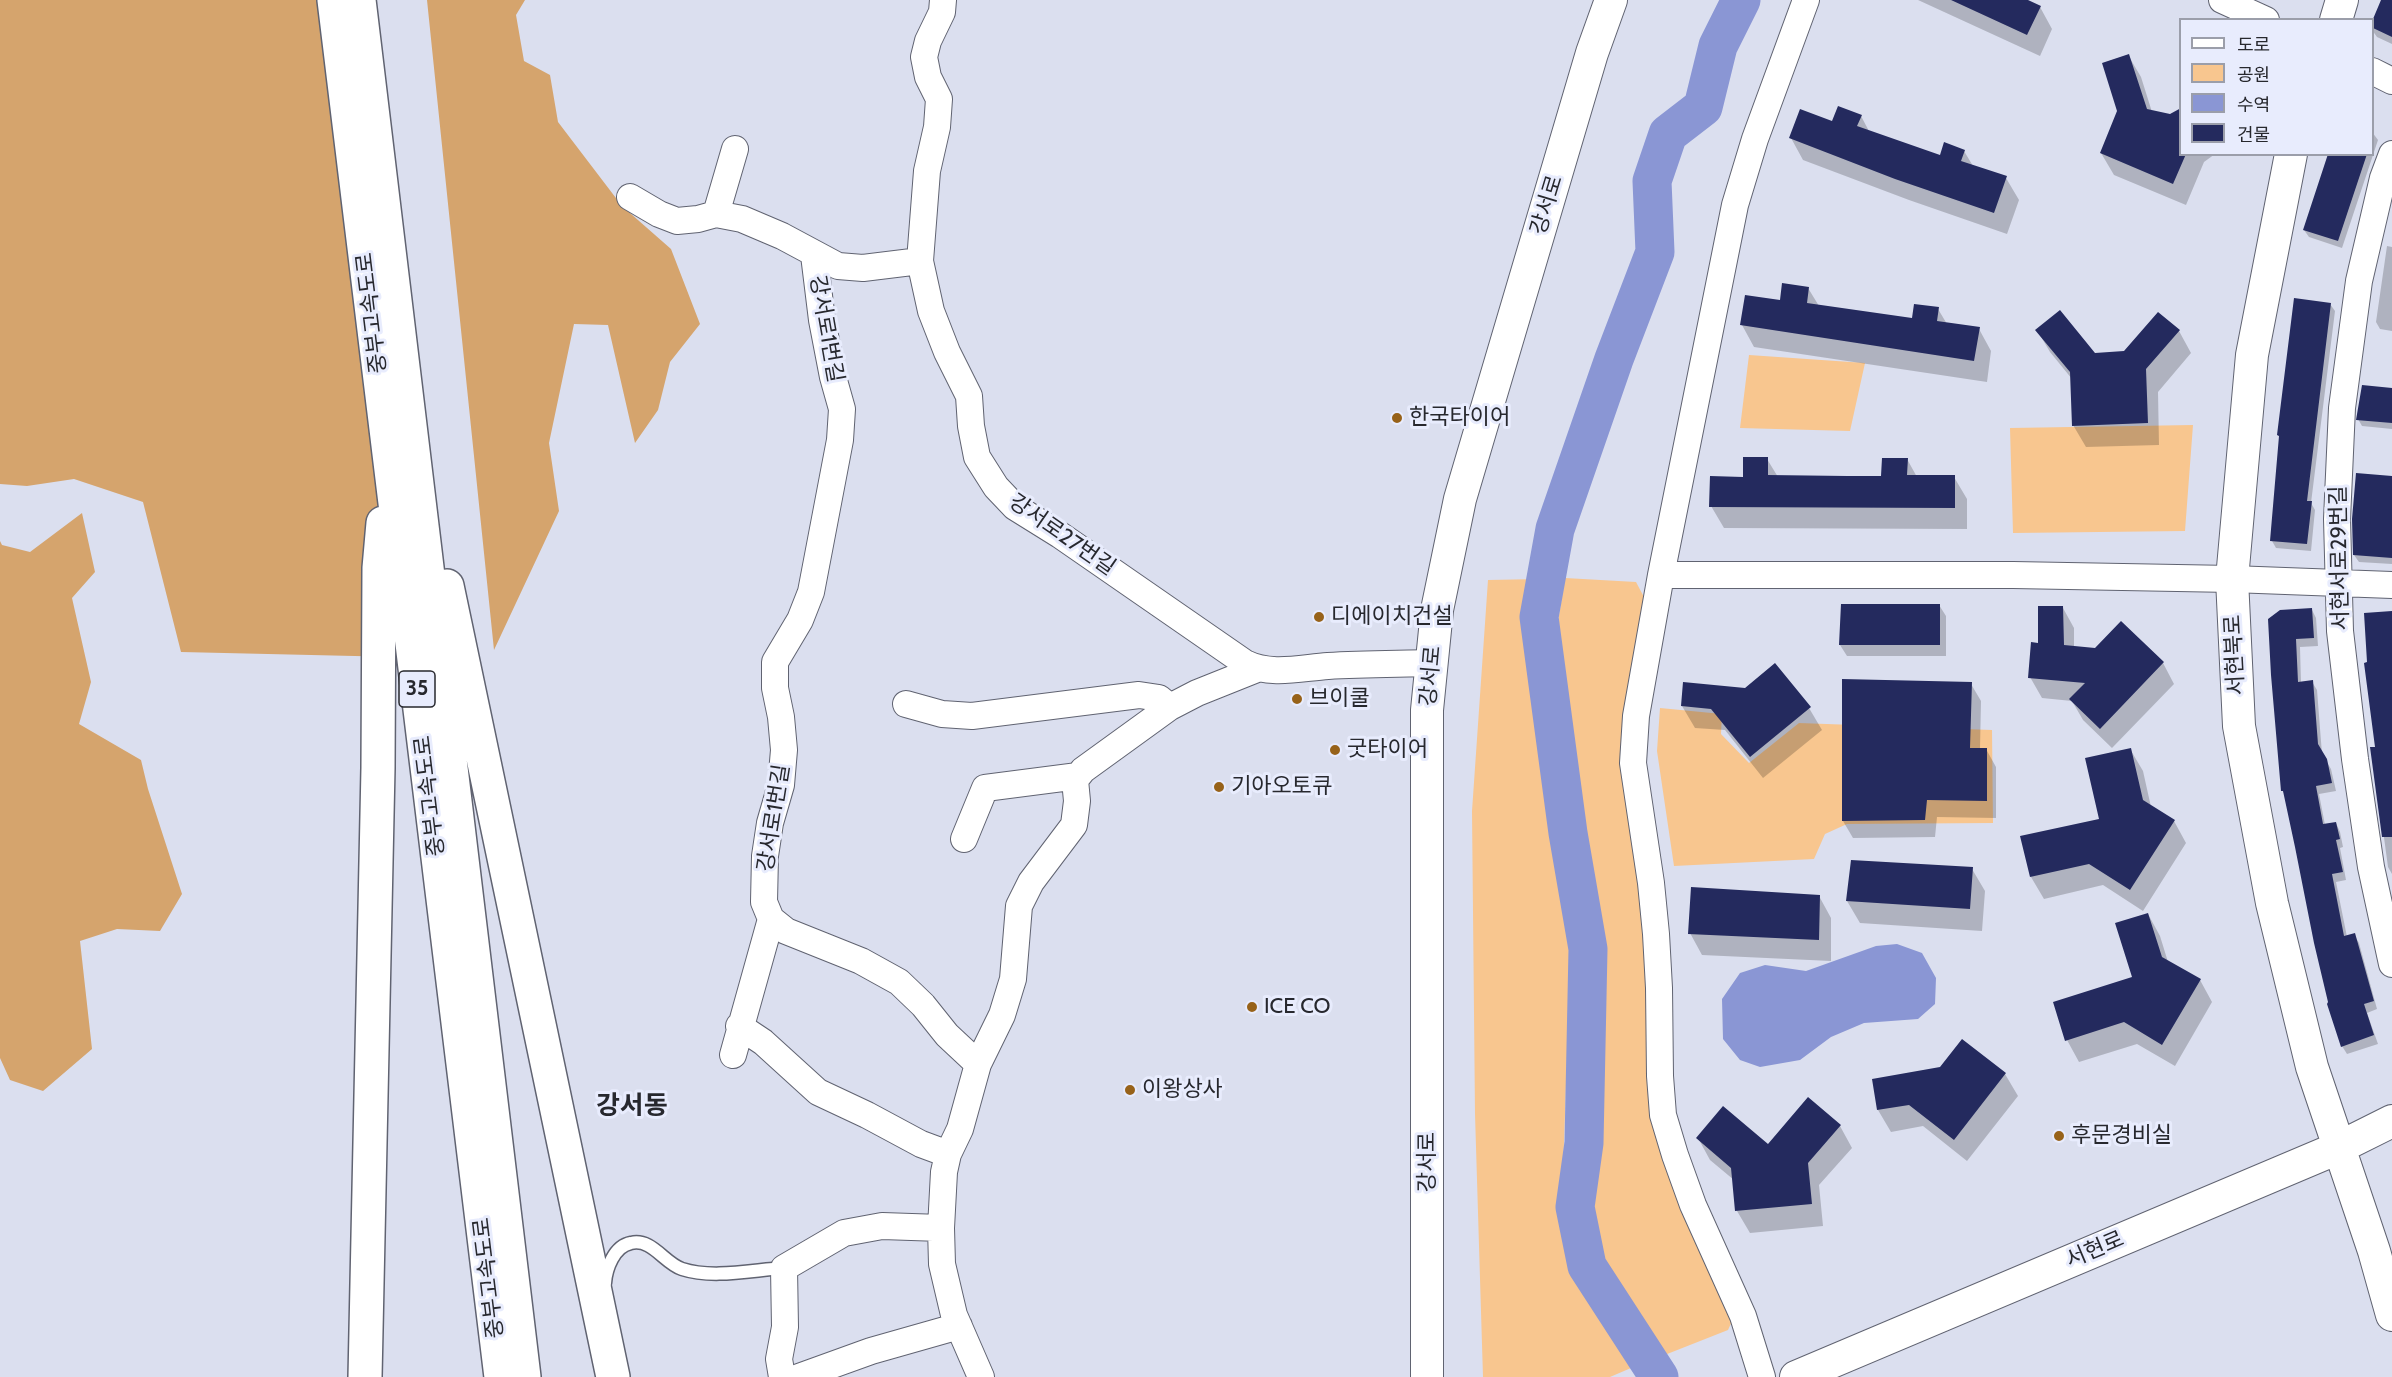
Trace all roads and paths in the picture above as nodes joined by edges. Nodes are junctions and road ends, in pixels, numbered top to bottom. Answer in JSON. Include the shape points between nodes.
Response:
{"nodes":[{"id":1,"x":334,"y":0,"type":"edge"},
{"id":2,"x":359,"y":0,"type":"edge"},
{"id":3,"x":943,"y":0,"type":"edge"},
{"id":4,"x":1611,"y":0,"type":"edge"},
{"id":5,"x":1806,"y":0,"type":"edge"},
{"id":6,"x":2222,"y":0,"type":"edge"},
{"id":7,"x":2342,"y":0,"type":"edge"},
{"id":8,"x":2262,"y":18,"type":"edge"},
{"id":9,"x":2337,"y":18,"type":"edge"},
{"id":10,"x":2374,"y":72,"type":"edge"},
{"id":11,"x":2392,"y":81,"type":"edge"},
{"id":12,"x":735,"y":149,"type":"dead end"},
{"id":13,"x":2392,"y":153,"type":"edge"},
{"id":14,"x":2291,"y":156,"type":"edge"},
{"id":15,"x":630,"y":197,"type":"dead end"},
{"id":16,"x":716,"y":214,"type":"junction"},
{"id":17,"x":814,"y":255,"type":"junction"},
{"id":18,"x":920,"y":261,"type":"junction"},
{"id":19,"x":401,"y":455,"type":"junction"},
{"id":20,"x":1661,"y":575,"type":"junction"},
{"id":21,"x":2232,"y":579,"type":"junction"},
{"id":22,"x":2339,"y":583,"type":"junction"},
{"id":23,"x":2392,"y":585,"type":"edge"},
{"id":24,"x":1432,"y":663,"type":"junction"},
{"id":25,"x":1257,"y":669,"type":"junction"},
{"id":26,"x":906,"y":704,"type":"dead end"},
{"id":27,"x":1170,"y":707,"type":"junction"},
{"id":28,"x":1078,"y":776,"type":"junction"},
{"id":29,"x":964,"y":839,"type":"dead end"},
{"id":30,"x":771,"y":919,"type":"junction"},
{"id":31,"x":2392,"y":964,"type":"edge"},
{"id":32,"x":739,"y":1026,"type":"junction"},
{"id":33,"x":733,"y":1055,"type":"dead end"},
{"id":34,"x":978,"y":1064,"type":"junction"},
{"id":35,"x":2392,"y":1121,"type":"edge"},
{"id":36,"x":2338,"y":1148,"type":"junction"},
{"id":37,"x":948,"y":1154,"type":"junction"},
{"id":38,"x":940,"y":1228,"type":"junction"},
{"id":39,"x":784,"y":1268,"type":"junction"},
{"id":40,"x":2392,"y":1314,"type":"edge"},
{"id":41,"x":959,"y":1326,"type":"junction"},
{"id":42,"x":606,"y":1344,"type":"junction"},
{"id":43,"x":365,"y":1377,"type":"edge"},
{"id":44,"x":501,"y":1377,"type":"edge"},
{"id":45,"x":524,"y":1377,"type":"edge"},
{"id":46,"x":613,"y":1377,"type":"edge"},
{"id":47,"x":782,"y":1377,"type":"edge"},
{"id":48,"x":799,"y":1377,"type":"edge"},
{"id":49,"x":981,"y":1377,"type":"edge"},
{"id":50,"x":1427,"y":1377,"type":"edge"},
{"id":51,"x":1762,"y":1377,"type":"edge"},
{"id":52,"x":1796,"y":1377,"type":"edge"}],
"edges":[{"from":1,"to":19,"type":"highway","name":"중부고속도로","number":"35"},
{"from":2,"to":19,"type":"highway","name":"중부고속도로","number":"35"},
{"from":3,"to":18,"type":"street","name":"강서로27번길","via":[[924,57],[939,99],[927,171]]},
{"from":4,"to":24,"type":"street","name":"강서로","via":[[1460,499],[1437,610]]},
{"from":5,"to":20,"type":"street","via":[[1735,204]]},
{"from":6,"to":8,"type":"street"},
{"from":7,"to":9,"type":"street"},
{"from":10,"to":11,"type":"street"},
{"from":12,"to":16,"type":"street"},
{"from":13,"to":22,"type":"street","name":"서현서로29번길","via":[[2359,281],[2342,408],[2337,519]]},
{"from":14,"to":21,"type":"street","name":"서현북로","via":[[2252,355]]},
{"from":15,"to":16,"type":"street","via":[[677,221]]},
{"from":16,"to":17,"type":"street","via":[[742,219]]},
{"from":17,"to":18,"type":"street","via":[[838,266],[863,268]]},
{"from":17,"to":30,"type":"street","name":"강서로1번길","via":[[822,320],[842,409],[840,440],[811,592],[800,620],[775,662],[784,750],[781,785],[765,856],[764,902]]},
{"from":18,"to":25,"type":"street","name":"강서로27번길","via":[[931,311],[969,396],[977,457],[996,487],[1015,507]]},
{"from":19,"to":42,"type":"highway","via":[[454,615]]},
{"from":19,"to":43,"type":"highway","via":[[379,568]]},
{"from":19,"to":44,"type":"highway","name":"중부고속도로","number":"35"},
{"from":19,"to":45,"type":"highway","name":"중부고속도로","number":"35"},
{"from":20,"to":21,"type":"street"},
{"from":20,"to":51,"type":"street","via":[[1636,716],[1633,763],[1656,934],[1663,1116],[1690,1195],[1743,1316]]},
{"from":21,"to":22,"type":"street"},
{"from":21,"to":36,"type":"street","name":"서현북로","via":[[2239,726],[2251,797],[2306,1045]]},
{"from":22,"to":23,"type":"street"},
{"from":22,"to":31,"type":"street","name":"서현서로29번길","via":[[2340,631],[2355,759],[2371,867]]},
{"from":24,"to":25,"type":"street","name":"강서로27번길"},
{"from":24,"to":50,"type":"street","name":"강서로","via":[[1427,710]]},
{"from":25,"to":27,"type":"street"},
{"from":26,"to":27,"type":"street","via":[[942,714],[972,716],[1139,695],[1159,698]]},
{"from":27,"to":28,"type":"street"},
{"from":28,"to":29,"type":"street","via":[[985,788]]},
{"from":28,"to":34,"type":"street","via":[[1074,825],[1031,882],[1019,906],[1013,979],[1002,1015]]},
{"from":30,"to":32,"type":"street"},
{"from":30,"to":34,"type":"street","via":[[786,931],[899,982]]},
{"from":32,"to":33,"type":"street"},
{"from":32,"to":37,"type":"street","via":[[763,1042],[818,1092]]},
{"from":34,"to":37,"type":"street","via":[[960,1129]]},
{"from":35,"to":36,"type":"street","name":"서현로"},
{"from":36,"to":40,"type":"street","name":"서현북로"},
{"from":36,"to":52,"type":"street","name":"서현로"},
{"from":37,"to":38,"type":"street"},
{"from":38,"to":39,"type":"street","via":[[882,1226],[844,1233]]},
{"from":38,"to":41,"type":"street","via":[[942,1264]]},
{"from":39,"to":42,"type":"lane","via":[[712,1273],[685,1270],[653,1248],[630,1243],[621,1247],[606,1273],[601,1308]]},
{"from":39,"to":47,"type":"street","via":[[785,1327],[779,1359]]},
{"from":41,"to":48,"type":"street"},
{"from":41,"to":49,"type":"street"},
{"from":42,"to":46,"type":"highway"}]}
